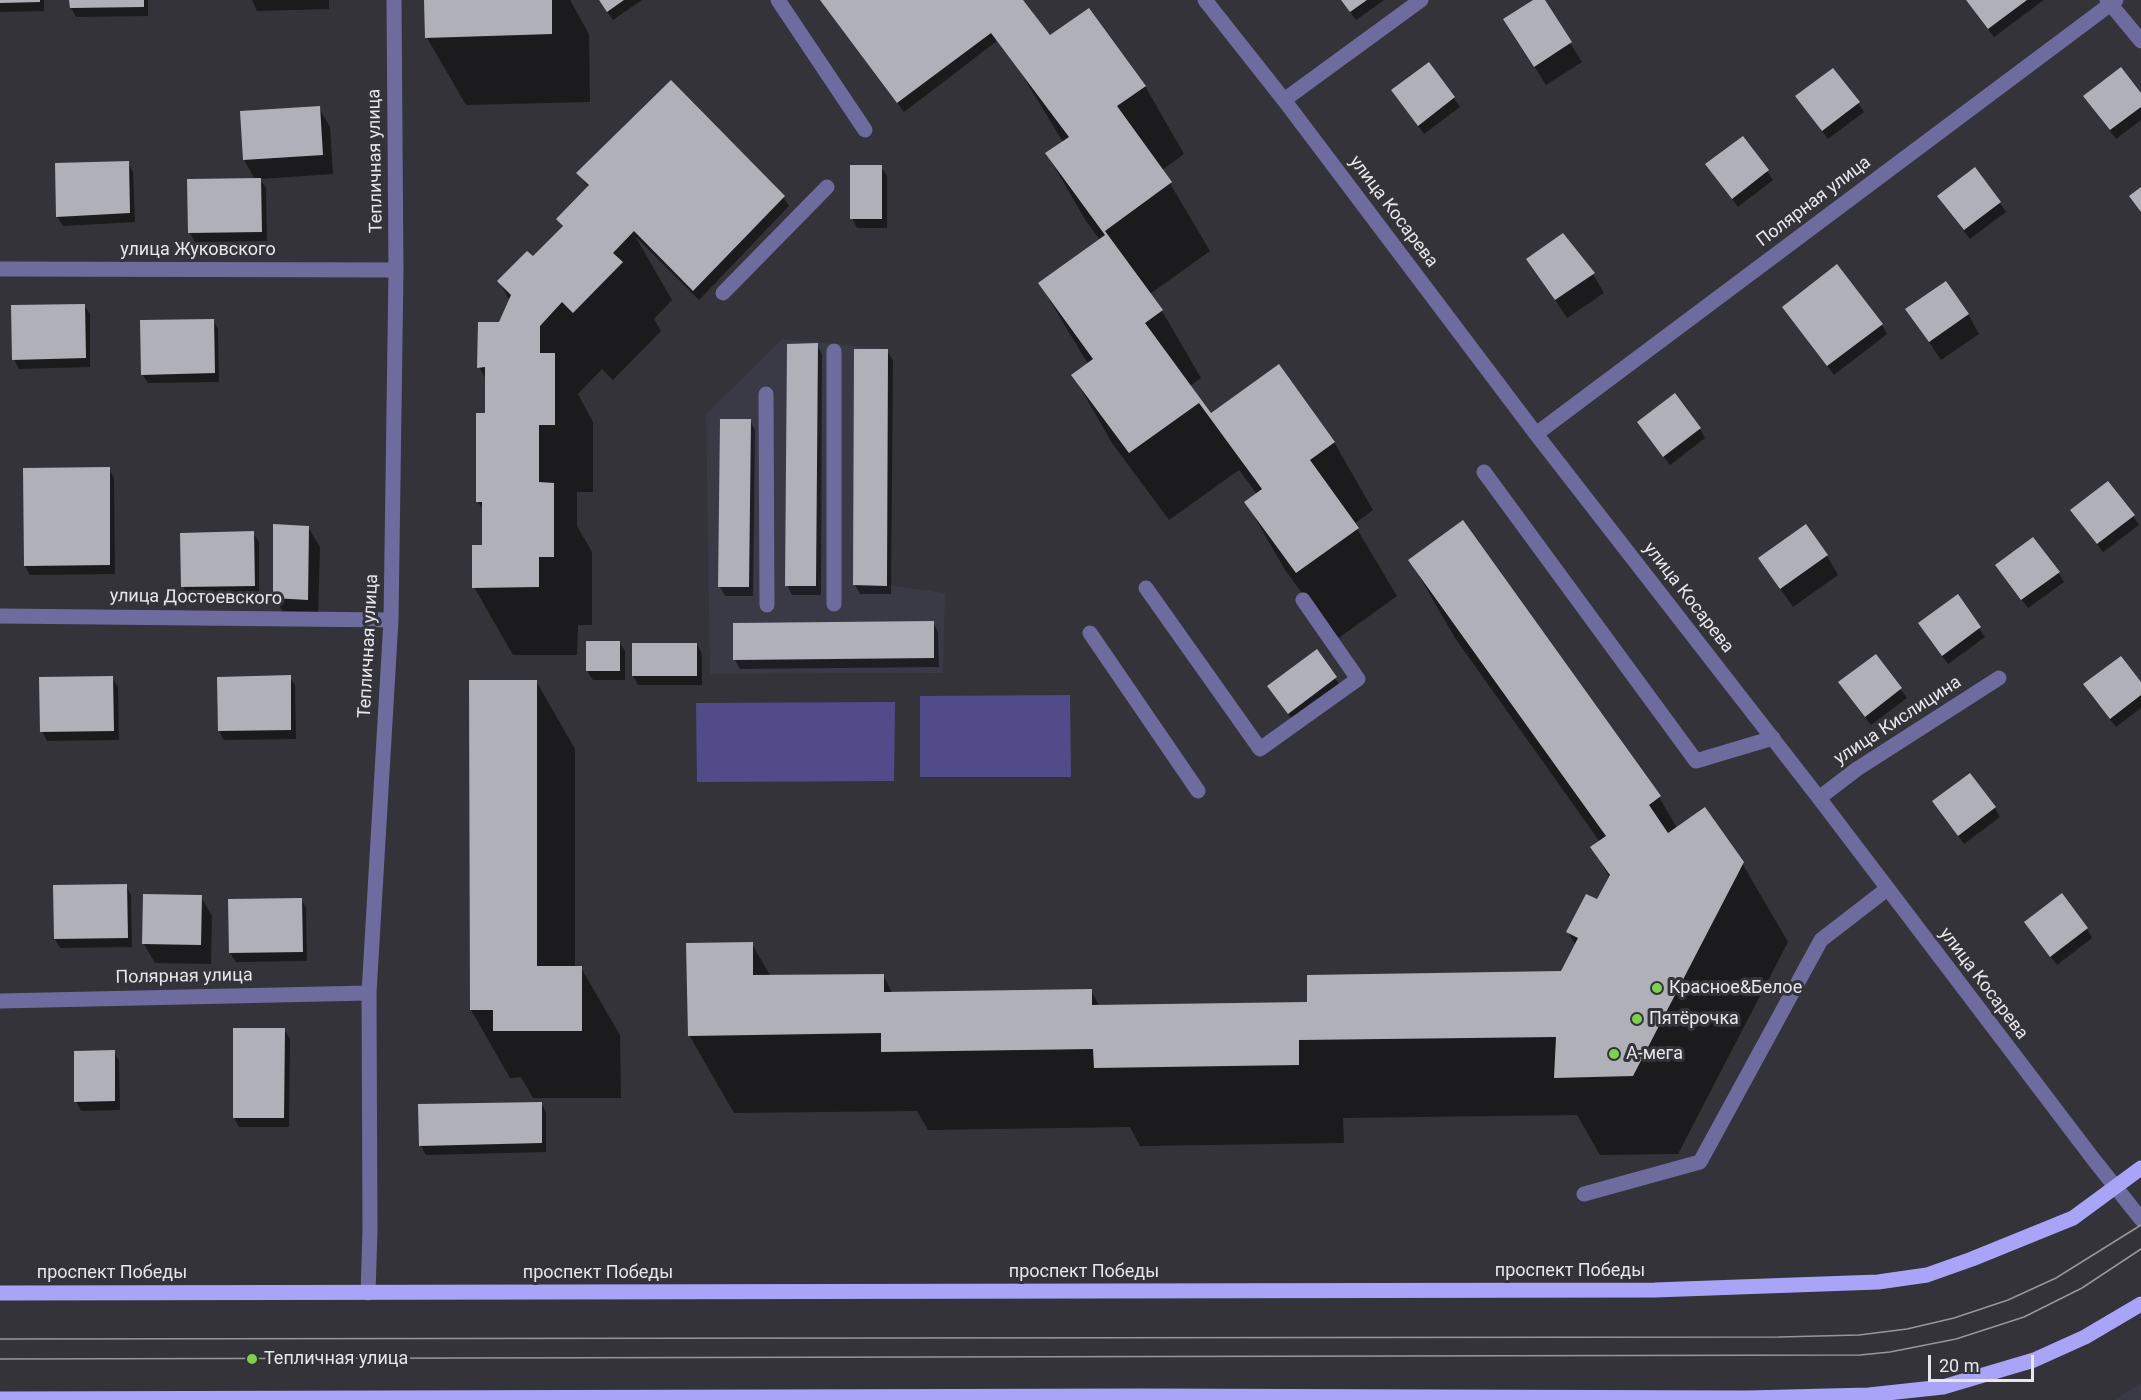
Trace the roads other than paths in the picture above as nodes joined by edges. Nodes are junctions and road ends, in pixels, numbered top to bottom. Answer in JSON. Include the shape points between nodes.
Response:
{"nodes":[{"id":1,"x":394,"y":0,"type":"edge"},
{"id":2,"x":778,"y":0,"type":"edge"},
{"id":3,"x":1205,"y":0,"type":"edge"},
{"id":4,"x":1421,"y":0,"type":"edge"},
{"id":5,"x":2111,"y":1,"type":"edge"},
{"id":6,"x":2141,"y":41,"type":"edge"},
{"id":7,"x":1284,"y":100,"type":"junction"},
{"id":8,"x":865,"y":130,"type":"dead end"},
{"id":9,"x":827,"y":187,"type":"dead end"},
{"id":10,"x":0,"y":269,"type":"edge"},
{"id":11,"x":396,"y":270,"type":"junction"},
{"id":12,"x":723,"y":293,"type":"dead end"},
{"id":13,"x":834,"y":351,"type":"dead end"},
{"id":14,"x":766,"y":394,"type":"dead end"},
{"id":15,"x":1536,"y":434,"type":"junction"},
{"id":16,"x":1484,"y":472,"type":"dead end"},
{"id":17,"x":1146,"y":588,"type":"dead end"},
{"id":18,"x":1303,"y":600,"type":"dead end"},
{"id":19,"x":767,"y":604,"type":"dead end"},
{"id":20,"x":834,"y":604,"type":"dead end"},
{"id":21,"x":0,"y":616,"type":"edge"},
{"id":22,"x":391,"y":620,"type":"junction"},
{"id":23,"x":1090,"y":633,"type":"dead end"},
{"id":24,"x":1999,"y":678,"type":"dead end"},
{"id":25,"x":1773,"y":738,"type":"junction"},
{"id":26,"x":1198,"y":791,"type":"dead end"},
{"id":27,"x":1818,"y":798,"type":"junction"},
{"id":28,"x":1887,"y":889,"type":"junction"},
{"id":29,"x":369,"y":993,"type":"junction"},
{"id":30,"x":0,"y":1001,"type":"edge"},
{"id":31,"x":2141,"y":1168,"type":"edge"},
{"id":32,"x":2117,"y":1187,"type":"junction"},
{"id":33,"x":1584,"y":1194,"type":"dead end"},
{"id":34,"x":2141,"y":1219,"type":"edge"},
{"id":35,"x":0,"y":1293,"type":"edge"},
{"id":36,"x":368,"y":1293,"type":"junction"},
{"id":37,"x":2141,"y":1304,"type":"edge"},
{"id":38,"x":1066,"y":1398,"type":"edge"},
{"id":39,"x":1141,"y":1398,"type":"edge"},
{"id":40,"x":1224,"y":1398,"type":"edge"},
{"id":41,"x":1797,"y":1398,"type":"edge"},
{"id":42,"x":0,"y":1399,"type":"edge"},
{"id":43,"x":357,"y":1399,"type":"edge"},
{"id":44,"x":913,"y":1399,"type":"edge"}],
"edges":[{"from":1,"to":11,"type":"street","name":"Тепличная улица"},
{"from":2,"to":8,"type":"street"},
{"from":3,"to":7,"type":"street","name":"улица Косарева"},
{"from":4,"to":7,"type":"street"},
{"from":5,"to":6,"type":"street"},
{"from":5,"to":15,"type":"street","name":"Полярная улица"},
{"from":7,"to":15,"type":"street","name":"улица Косарева"},
{"from":9,"to":12,"type":"street"},
{"from":10,"to":11,"type":"street","name":"улица Жуковского"},
{"from":11,"to":22,"type":"street","name":"Тепличная улица"},
{"from":13,"to":20,"type":"street"},
{"from":14,"to":19,"type":"street"},
{"from":15,"to":25,"type":"street","name":"улица Косарева"},
{"from":16,"to":25,"type":"street","via":[[1696,761]]},
{"from":17,"to":18,"type":"street","via":[[1260,749],[1358,679]]},
{"from":21,"to":22,"type":"street","name":"улица Достоевского"},
{"from":22,"to":29,"type":"street","name":"Тепличная улица"},
{"from":23,"to":26,"type":"street"},
{"from":24,"to":27,"type":"street","name":"улица Кислицина"},
{"from":25,"to":27,"type":"street","name":"улица Косарева"},
{"from":27,"to":28,"type":"street","name":"улица Косарева"},
{"from":28,"to":32,"type":"street","name":"улица Косарева"},
{"from":28,"to":33,"type":"street","via":[[1821,940],[1700,1162]]},
{"from":29,"to":30,"type":"street","name":"Полярная улица"},
{"from":29,"to":36,"type":"street","name":"Тепличная улица"},
{"from":31,"to":32,"type":"main road","name":"проспект Победы"},
{"from":32,"to":34,"type":"street","name":"улица Косарева"},
{"from":32,"to":36,"type":"main road","name":"проспект Победы","via":[[2073,1218],[1972,1259],[1927,1275],[1878,1282],[1655,1290]]},
{"from":35,"to":36,"type":"main road","name":"проспект Победы"},
{"from":37,"to":41,"type":"main road","via":[[2085,1337],[2034,1360],[1943,1387]]},
{"from":38,"to":39,"type":"main road"},
{"from":38,"to":44,"type":"main road"},
{"from":39,"to":40,"type":"main road"},
{"from":40,"to":41,"type":"main road"},
{"from":42,"to":43,"type":"main road"},
{"from":43,"to":44,"type":"main road"}]}
